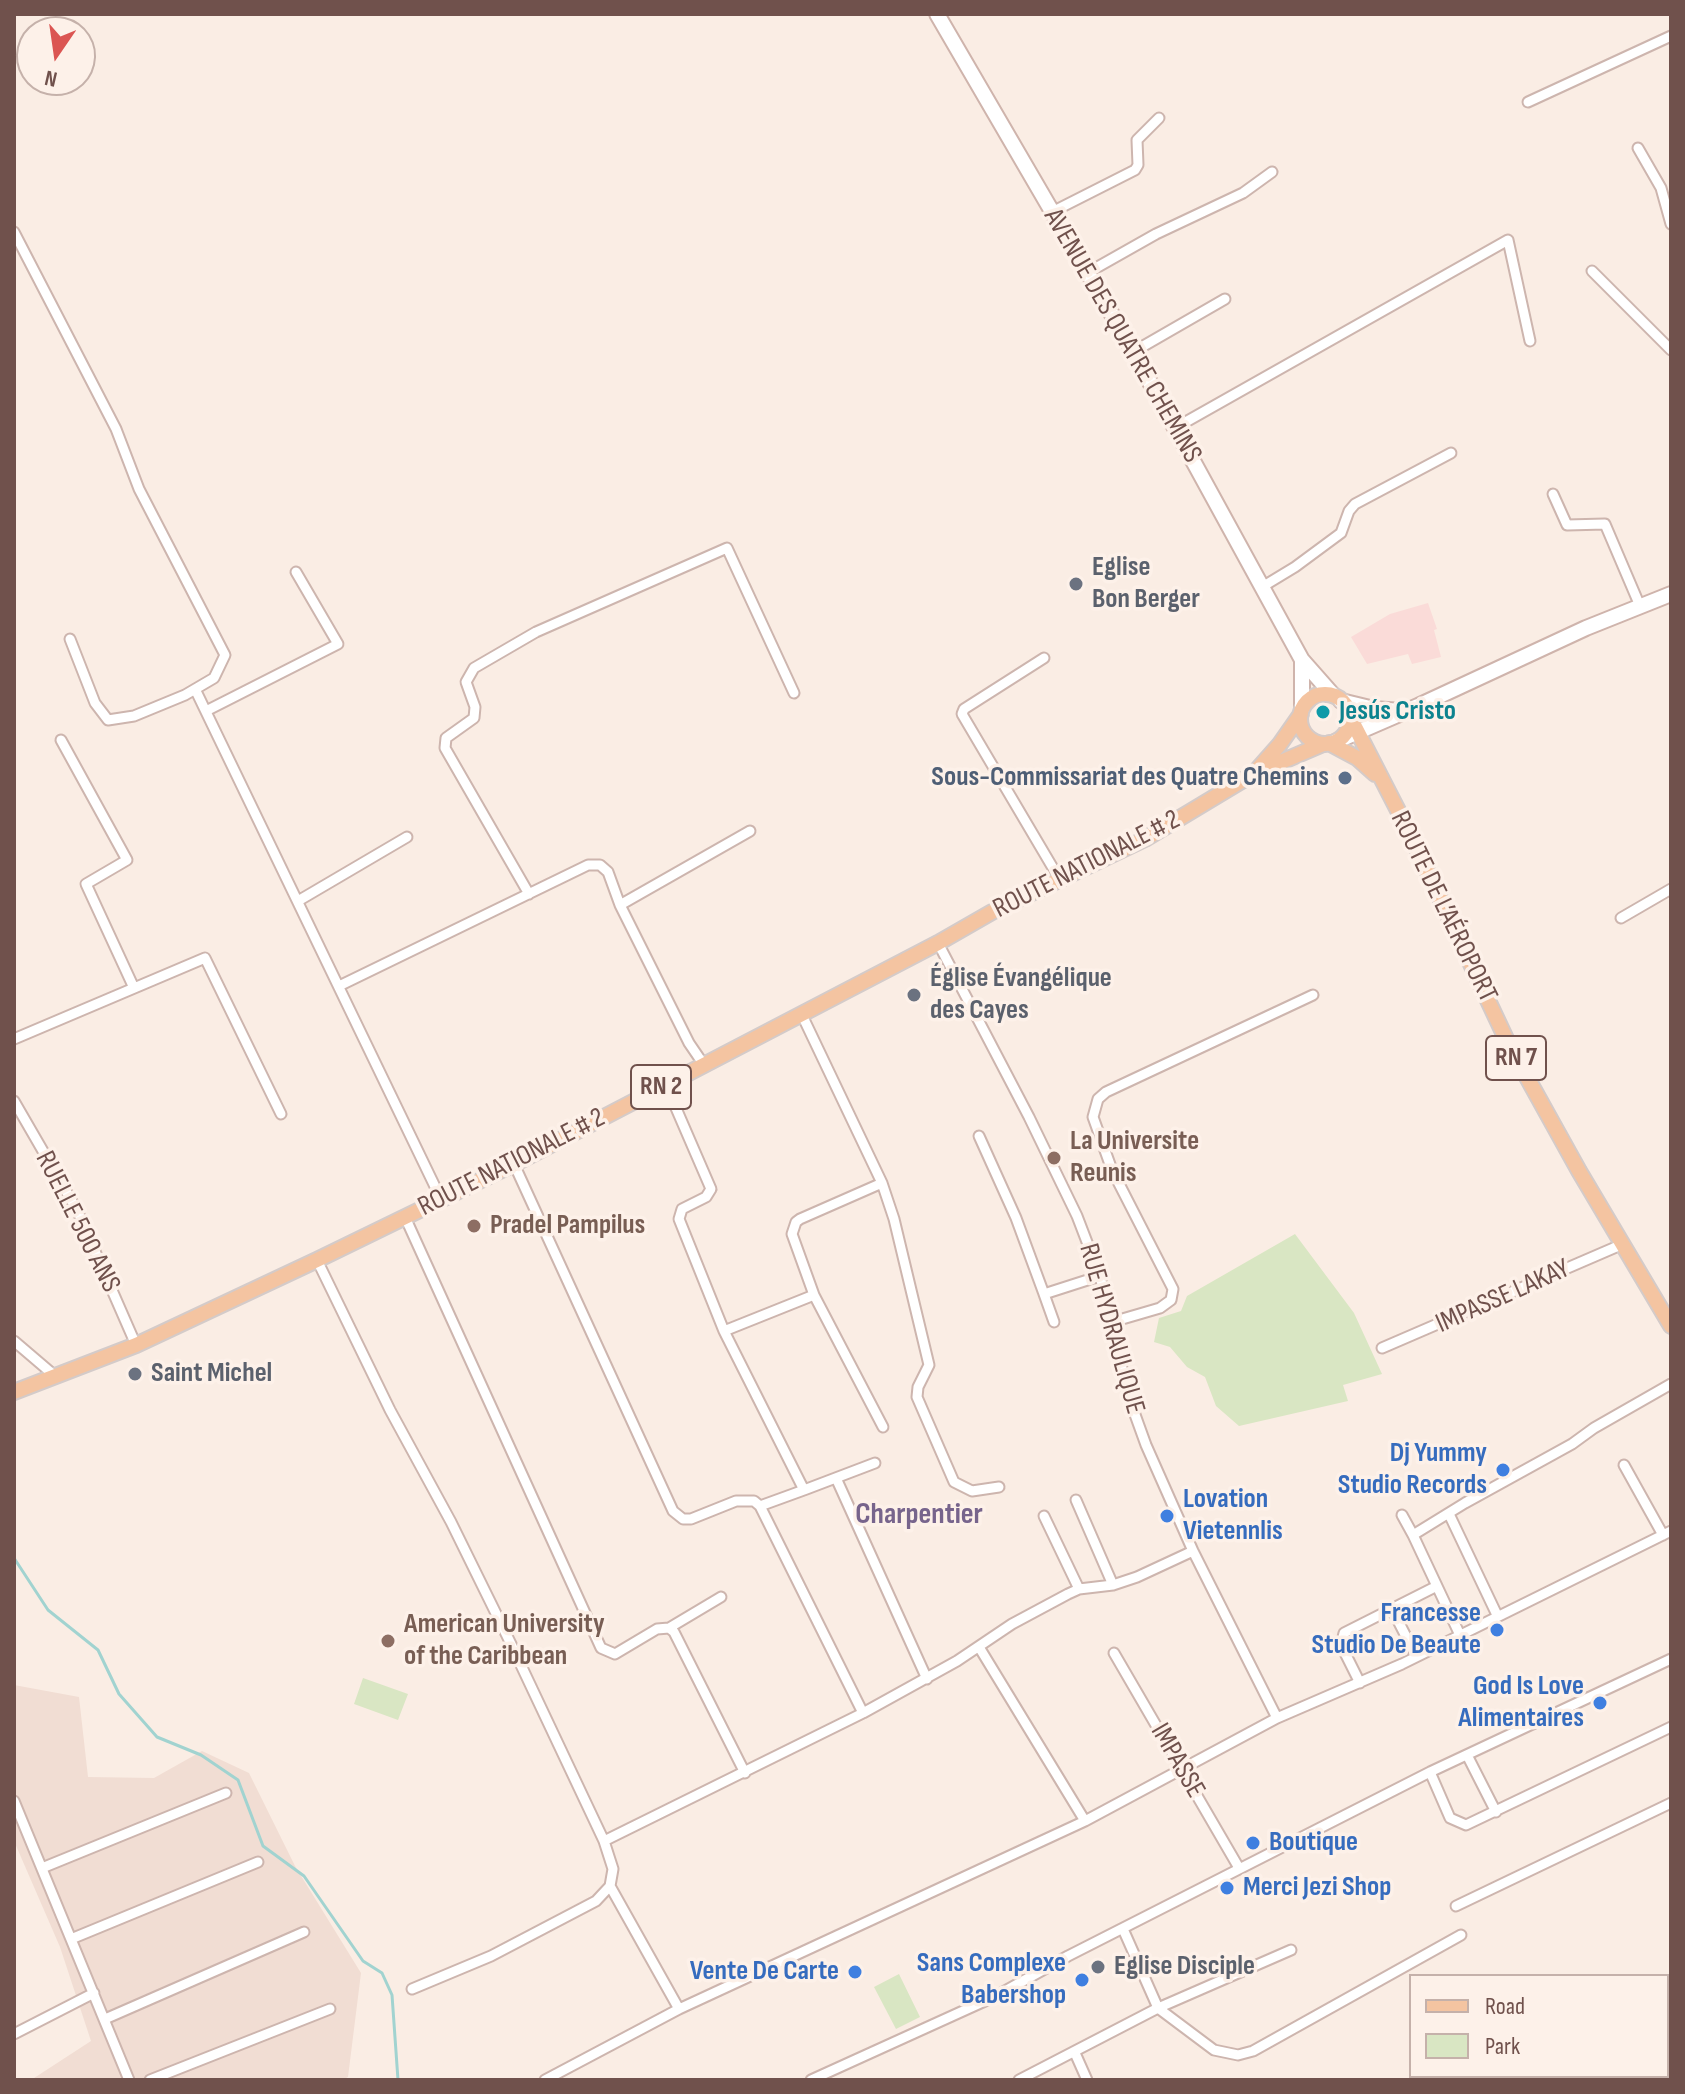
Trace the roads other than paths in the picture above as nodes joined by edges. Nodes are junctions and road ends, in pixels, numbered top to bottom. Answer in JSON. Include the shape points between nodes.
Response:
{"nodes":[{"id":1,"x":937,"y":14,"type":"edge"},
{"id":2,"x":1671,"y":36,"type":"edge"},
{"id":3,"x":1528,"y":102,"type":"dead end"},
{"id":4,"x":1159,"y":118,"type":"dead end"},
{"id":5,"x":1638,"y":148,"type":"dead end"},
{"id":6,"x":1272,"y":172,"type":"dead end"},
{"id":7,"x":1052,"y":212,"type":"junction"},
{"id":8,"x":1671,"y":224,"type":"edge"},
{"id":9,"x":14,"y":232,"type":"edge"},
{"id":10,"x":1592,"y":271,"type":"dead end"},
{"id":11,"x":1087,"y":273,"type":"junction"},
{"id":12,"x":1225,"y":299,"type":"dead end"},
{"id":13,"x":1530,"y":341,"type":"dead end"},
{"id":14,"x":1671,"y":350,"type":"edge"},
{"id":15,"x":1133,"y":352,"type":"junction"},
{"id":16,"x":1175,"y":428,"type":"junction"},
{"id":17,"x":1451,"y":453,"type":"dead end"},
{"id":18,"x":1553,"y":494,"type":"dead end"},
{"id":19,"x":296,"y":572,"type":"dead end"},
{"id":20,"x":1262,"y":587,"type":"junction"},
{"id":21,"x":1671,"y":594,"type":"edge"},
{"id":22,"x":1640,"y":606,"type":"junction"},
{"id":23,"x":70,"y":639,"type":"dead end"},
{"id":24,"x":1044,"y":658,"type":"dead end"},
{"id":25,"x":1302,"y":660,"type":"junction"},
{"id":26,"x":195,"y":689,"type":"junction"},
{"id":27,"x":794,"y":693,"type":"dead end"},
{"id":28,"x":1337,"y":697,"type":"junction"},
{"id":29,"x":206,"y":711,"type":"junction"},
{"id":30,"x":1302,"y":711,"type":"junction"},
{"id":31,"x":1406,"y":711,"type":"junction"},
{"id":32,"x":1350,"y":717,"type":"junction"},
{"id":33,"x":1357,"y":733,"type":"junction"},
{"id":34,"x":61,"y":740,"type":"dead end"},
{"id":35,"x":1329,"y":743,"type":"junction"},
{"id":36,"x":1253,"y":774,"type":"junction"},
{"id":37,"x":1381,"y":780,"type":"junction"},
{"id":38,"x":750,"y":831,"type":"dead end"},
{"id":39,"x":407,"y":837,"type":"dead end"},
{"id":40,"x":1060,"y":880,"type":"junction"},
{"id":41,"x":1671,"y":889,"type":"edge"},
{"id":42,"x":529,"y":894,"type":"junction"},
{"id":43,"x":298,"y":901,"type":"junction"},
{"id":44,"x":620,"y":905,"type":"junction"},
{"id":45,"x":1621,"y":918,"type":"dead end"},
{"id":46,"x":938,"y":943,"type":"junction"},
{"id":47,"x":339,"y":986,"type":"junction"},
{"id":48,"x":134,"y":988,"type":"junction"},
{"id":49,"x":1313,"y":995,"type":"dead end"},
{"id":50,"x":801,"y":1013,"type":"junction"},
{"id":51,"x":14,"y":1039,"type":"edge"},
{"id":52,"x":704,"y":1065,"type":"junction"},
{"id":53,"x":666,"y":1085,"type":"junction"},
{"id":54,"x":14,"y":1101,"type":"edge"},
{"id":55,"x":281,"y":1114,"type":"dead end"},
{"id":56,"x":979,"y":1136,"type":"dead end"},
{"id":57,"x":514,"y":1164,"type":"junction"},
{"id":58,"x":882,"y":1183,"type":"junction"},
{"id":59,"x":441,"y":1199,"type":"junction"},
{"id":60,"x":405,"y":1217,"type":"junction"},
{"id":61,"x":1623,"y":1244,"type":"junction"},
{"id":62,"x":317,"y":1260,"type":"junction"},
{"id":63,"x":1100,"y":1276,"type":"junction"},
{"id":64,"x":1044,"y":1294,"type":"junction"},
{"id":65,"x":814,"y":1295,"type":"junction"},
{"id":66,"x":1054,"y":1322,"type":"dead end"},
{"id":67,"x":1112,"y":1322,"type":"junction"},
{"id":68,"x":1671,"y":1326,"type":"edge"},
{"id":69,"x":724,"y":1331,"type":"junction"},
{"id":70,"x":14,"y":1341,"type":"edge"},
{"id":71,"x":136,"y":1345,"type":"junction"},
{"id":72,"x":1382,"y":1348,"type":"dead end"},
{"id":73,"x":55,"y":1376,"type":"junction"},
{"id":74,"x":1671,"y":1384,"type":"edge"},
{"id":75,"x":14,"y":1392,"type":"edge"},
{"id":76,"x":883,"y":1427,"type":"dead end"},
{"id":77,"x":875,"y":1463,"type":"dead end"},
{"id":78,"x":1624,"y":1465,"type":"dead end"},
{"id":79,"x":836,"y":1478,"type":"junction"},
{"id":80,"x":999,"y":1487,"type":"dead end"},
{"id":81,"x":804,"y":1490,"type":"junction"},
{"id":82,"x":1076,"y":1500,"type":"dead end"},
{"id":83,"x":760,"y":1506,"type":"junction"},
{"id":84,"x":1449,"y":1514,"type":"junction"},
{"id":85,"x":1402,"y":1515,"type":"dead end"},
{"id":86,"x":1044,"y":1516,"type":"dead end"},
{"id":87,"x":1667,"y":1533,"type":"edge"},
{"id":88,"x":1413,"y":1535,"type":"junction"},
{"id":89,"x":1193,"y":1551,"type":"junction"},
{"id":90,"x":1113,"y":1585,"type":"junction"},
{"id":91,"x":1437,"y":1586,"type":"junction"},
{"id":92,"x":1079,"y":1589,"type":"junction"},
{"id":93,"x":721,"y":1597,"type":"dead end"},
{"id":94,"x":1392,"y":1609,"type":"junction"},
{"id":95,"x":1497,"y":1615,"type":"junction"},
{"id":96,"x":669,"y":1628,"type":"junction"},
{"id":97,"x":1459,"y":1633,"type":"junction"},
{"id":98,"x":979,"y":1647,"type":"junction"},
{"id":99,"x":1114,"y":1653,"type":"dead end"},
{"id":100,"x":1416,"y":1656,"type":"junction"},
{"id":101,"x":1668,"y":1661,"type":"edge"},
{"id":102,"x":1671,"y":1672,"type":"edge"},
{"id":103,"x":927,"y":1679,"type":"junction"},
{"id":104,"x":1360,"y":1683,"type":"junction"},
{"id":105,"x":863,"y":1713,"type":"junction"},
{"id":106,"x":1277,"y":1718,"type":"junction"},
{"id":107,"x":1671,"y":1727,"type":"edge"},
{"id":108,"x":1467,"y":1755,"type":"junction"},
{"id":109,"x":1182,"y":1767,"type":"junction"},
{"id":110,"x":1430,"y":1772,"type":"junction"},
{"id":111,"x":745,"y":1773,"type":"junction"},
{"id":112,"x":226,"y":1793,"type":"dead end"},
{"id":113,"x":14,"y":1801,"type":"edge"},
{"id":114,"x":1671,"y":1803,"type":"edge"},
{"id":115,"x":1496,"y":1812,"type":"junction"},
{"id":116,"x":1085,"y":1821,"type":"junction"},
{"id":117,"x":604,"y":1841,"type":"junction"},
{"id":118,"x":258,"y":1862,"type":"dead end"},
{"id":119,"x":42,"y":1868,"type":"junction"},
{"id":120,"x":1239,"y":1868,"type":"junction"},
{"id":121,"x":610,"y":1886,"type":"junction"},
{"id":122,"x":1456,"y":1906,"type":"dead end"},
{"id":123,"x":1123,"y":1929,"type":"junction"},
{"id":124,"x":304,"y":1932,"type":"dead end"},
{"id":125,"x":1461,"y":1935,"type":"dead end"},
{"id":126,"x":71,"y":1939,"type":"junction"},
{"id":127,"x":1291,"y":1950,"type":"dead end"},
{"id":128,"x":412,"y":1989,"type":"dead end"},
{"id":129,"x":94,"y":1993,"type":"junction"},
{"id":130,"x":1158,"y":2008,"type":"junction"},
{"id":131,"x":330,"y":2009,"type":"dead end"},
{"id":132,"x":679,"y":2009,"type":"junction"},
{"id":133,"x":105,"y":2019,"type":"junction"},
{"id":134,"x":14,"y":2034,"type":"edge"},
{"id":135,"x":1075,"y":2053,"type":"junction"},
{"id":136,"x":129,"y":2080,"type":"edge"},
{"id":137,"x":150,"y":2080,"type":"edge"},
{"id":138,"x":545,"y":2080,"type":"edge"},
{"id":139,"x":811,"y":2080,"type":"edge"},
{"id":140,"x":1019,"y":2080,"type":"edge"},
{"id":141,"x":1087,"y":2080,"type":"edge"}],
"edges":[{"from":1,"to":7,"type":"main road","name":"AVENUE DES QUATRE CHEMINS"},
{"from":2,"to":3,"type":"street"},
{"from":4,"to":7,"type":"street","via":[[1138,137],[1135,170]]},
{"from":5,"to":8,"type":"street","via":[[1661,188]]},
{"from":6,"to":11,"type":"street","via":[[1243,193]]},
{"from":7,"to":11,"type":"main road","name":"AVENUE DES QUATRE CHEMINS"},
{"from":9,"to":26,"type":"street","via":[[225,655],[214,678]]},
{"from":10,"to":14,"type":"street"},
{"from":11,"to":15,"type":"main road","name":"AVENUE DES QUATRE CHEMINS"},
{"from":12,"to":15,"type":"street"},
{"from":13,"to":16,"type":"street","via":[[1508,240]]},
{"from":15,"to":16,"type":"main road","name":"AVENUE DES QUATRE CHEMINS"},
{"from":16,"to":20,"type":"main road","name":"AVENUE DES QUATRE CHEMINS"},
{"from":17,"to":20,"type":"street","via":[[1355,504],[1341,533]]},
{"from":18,"to":22,"type":"street","via":[[1567,525],[1605,524]]},
{"from":19,"to":29,"type":"street","via":[[338,644]]},
{"from":20,"to":25,"type":"main road","name":"AVENUE DES QUATRE CHEMINS"},
{"from":21,"to":22,"type":"main road"},
{"from":22,"to":31,"type":"main road"},
{"from":23,"to":26,"type":"street","via":[[95,703],[108,720],[134,716]]},
{"from":24,"to":40,"type":"street","via":[[962,714]]},
{"from":25,"to":28,"type":"main road","name":"AVENUE DES QUATRE CHEMINS"},
{"from":25,"to":30,"type":"main road","name":"AVENUE DES QUATRE CHEMINS"},
{"from":26,"to":29,"type":"street"},
{"from":27,"to":42,"type":"street","via":[[727,548],[536,632],[474,668],[466,682],[474,718],[450,733],[445,748]]},
{"from":28,"to":30,"type":"main road","via":[[1314,697]]},
{"from":28,"to":31,"type":"main road","via":[[1374,709]]},
{"from":28,"to":32,"type":"main road"},
{"from":29,"to":43,"type":"street"},
{"from":30,"to":35,"type":"main road","via":[[1303,731],[1314,741]]},
{"from":30,"to":36,"type":"main road","name":"ROUTE NATIONALE # 2","number":"RN 2"},
{"from":31,"to":33,"type":"main road"},
{"from":32,"to":33,"type":"main road","name":"ROUTE DE L’AÉROPORT","number":"RN 7"},
{"from":32,"to":35,"type":"main road","via":[[1346,731]]},
{"from":33,"to":35,"type":"main road"},
{"from":33,"to":37,"type":"main road","name":"ROUTE DE L’AÉROPORT","number":"RN 7"},
{"from":34,"to":48,"type":"street","via":[[127,860],[86,884]]},
{"from":35,"to":36,"type":"main road","name":"ROUTE NATIONALE # 2","number":"RN 2"},
{"from":35,"to":37,"type":"main road","name":"ROUTE DE L’AÉROPORT","number":"RN 7","via":[[1357,758]]},
{"from":36,"to":40,"type":"main road","name":"ROUTE NATIONALE # 2","number":"RN 2","via":[[1145,839]]},
{"from":37,"to":61,"type":"main road","name":"ROUTE DE L’AÉROPORT","number":"RN 7","via":[[1508,1043]]},
{"from":38,"to":44,"type":"street"},
{"from":39,"to":43,"type":"street"},
{"from":40,"to":46,"type":"main road","name":"ROUTE NATIONALE # 2","number":"RN 2"},
{"from":41,"to":45,"type":"street"},
{"from":42,"to":44,"type":"street","via":[[594,864],[608,872]]},
{"from":42,"to":47,"type":"street"},
{"from":43,"to":47,"type":"street"},
{"from":44,"to":52,"type":"street"},
{"from":46,"to":50,"type":"main road","name":"ROUTE NATIONALE # 2","number":"RN 2"},
{"from":46,"to":63,"type":"street","name":"RUE HYDRAULIQUE","via":[[1064,1188]]},
{"from":47,"to":59,"type":"street"},
{"from":48,"to":51,"type":"street"},
{"from":48,"to":55,"type":"street","via":[[205,958]]},
{"from":49,"to":67,"type":"street","via":[[1098,1099],[1093,1117],[1112,1170],[1173,1289],[1171,1300],[1160,1308]]},
{"from":50,"to":52,"type":"main road","name":"ROUTE NATIONALE # 2","number":"RN 2"},
{"from":50,"to":58,"type":"street"},
{"from":52,"to":53,"type":"main road","name":"ROUTE NATIONALE # 2","number":"RN 2"},
{"from":53,"to":57,"type":"main road","name":"ROUTE NATIONALE # 2","number":"RN 2"},
{"from":53,"to":69,"type":"street","via":[[710,1183],[709,1193],[682,1209],[679,1219]]},
{"from":54,"to":71,"type":"street","name":"RUELLE 500 ANS","via":[[77,1210]]},
{"from":56,"to":64,"type":"street"},
{"from":57,"to":59,"type":"main road","name":"ROUTE NATIONALE # 2","number":"RN 2"},
{"from":57,"to":83,"type":"street","via":[[673,1511],[691,1519],[736,1501]]},
{"from":58,"to":65,"type":"street","via":[[796,1222],[793,1240]]},
{"from":58,"to":80,"type":"street","via":[[929,1365],[917,1397],[954,1482],[972,1491]]},
{"from":59,"to":60,"type":"main road","name":"ROUTE NATIONALE # 2","number":"RN 2"},
{"from":60,"to":62,"type":"main road","name":"ROUTE NATIONALE # 2","number":"RN 2"},
{"from":60,"to":96,"type":"street","via":[[601,1648],[621,1653],[657,1629]]},
{"from":61,"to":68,"type":"main road","name":"ROUTE DE L’AÉROPORT","number":"RN 7"},
{"from":61,"to":72,"type":"street","name":"IMPASSE LAKAY"},
{"from":62,"to":71,"type":"main road","name":"ROUTE NATIONALE # 2","number":"RN 2"},
{"from":62,"to":117,"type":"street","via":[[451,1522]]},
{"from":63,"to":64,"type":"street"},
{"from":63,"to":67,"type":"street","name":"RUE HYDRAULIQUE"},
{"from":64,"to":66,"type":"street"},
{"from":65,"to":69,"type":"street"},
{"from":65,"to":76,"type":"street"},
{"from":67,"to":89,"type":"street","name":"RUE HYDRAULIQUE","via":[[1129,1398]]},
{"from":69,"to":81,"type":"street"},
{"from":70,"to":73,"type":"street"},
{"from":71,"to":73,"type":"main road","name":"ROUTE NATIONALE # 2","number":"RN 2"},
{"from":73,"to":75,"type":"main road","name":"ROUTE NATIONALE # 2","number":"RN 2"},
{"from":74,"to":84,"type":"street"},
{"from":77,"to":79,"type":"street"},
{"from":78,"to":87,"type":"street"},
{"from":79,"to":81,"type":"street"},
{"from":79,"to":103,"type":"street"},
{"from":81,"to":83,"type":"street"},
{"from":82,"to":90,"type":"street"},
{"from":83,"to":105,"type":"street"},
{"from":84,"to":88,"type":"street"},
{"from":84,"to":95,"type":"street"},
{"from":85,"to":88,"type":"street"},
{"from":86,"to":92,"type":"street"},
{"from":87,"to":95,"type":"street"},
{"from":88,"to":91,"type":"street"},
{"from":89,"to":90,"type":"street"},
{"from":89,"to":106,"type":"street","name":"RUE HYDRAULIQUE"},
{"from":90,"to":92,"type":"street"},
{"from":91,"to":94,"type":"street"},
{"from":91,"to":97,"type":"street"},
{"from":92,"to":98,"type":"street"},
{"from":93,"to":96,"type":"street"},
{"from":94,"to":100,"type":"street"},
{"from":94,"to":104,"type":"street","via":[[1344,1633],[1341,1645]]},
{"from":95,"to":97,"type":"street"},
{"from":96,"to":111,"type":"street"},
{"from":97,"to":100,"type":"street"},
{"from":98,"to":103,"type":"street"},
{"from":98,"to":116,"type":"street"},
{"from":99,"to":109,"type":"street","name":"IMPASSE"},
{"from":100,"to":104,"type":"street"},
{"from":101,"to":102,"type":"street"},
{"from":101,"to":108,"type":"street"},
{"from":103,"to":105,"type":"street"},
{"from":104,"to":106,"type":"street"},
{"from":105,"to":111,"type":"street"},
{"from":106,"to":109,"type":"street"},
{"from":107,"to":115,"type":"street"},
{"from":108,"to":110,"type":"street"},
{"from":108,"to":115,"type":"street"},
{"from":109,"to":116,"type":"street"},
{"from":109,"to":120,"type":"street","name":"IMPASSE"},
{"from":110,"to":115,"type":"street","via":[[1454,1821],[1471,1824]]},
{"from":110,"to":120,"type":"street"},
{"from":111,"to":117,"type":"street"},
{"from":112,"to":119,"type":"street"},
{"from":113,"to":119,"type":"street"},
{"from":114,"to":122,"type":"street"},
{"from":116,"to":132,"type":"street"},
{"from":117,"to":121,"type":"street","via":[[613,1869]]},
{"from":118,"to":126,"type":"street"},
{"from":119,"to":126,"type":"street"},
{"from":120,"to":123,"type":"street"},
{"from":121,"to":128,"type":"street","via":[[596,1901],[505,1949]]},
{"from":121,"to":132,"type":"street"},
{"from":123,"to":130,"type":"street"},
{"from":123,"to":139,"type":"street","via":[[996,1996]]},
{"from":124,"to":133,"type":"street"},
{"from":125,"to":130,"type":"street","via":[[1238,2055],[1214,2050]]},
{"from":126,"to":129,"type":"street"},
{"from":127,"to":130,"type":"street"},
{"from":129,"to":133,"type":"street"},
{"from":129,"to":134,"type":"street"},
{"from":130,"to":135,"type":"street"},
{"from":131,"to":137,"type":"street"},
{"from":132,"to":138,"type":"street"},
{"from":133,"to":136,"type":"street"},
{"from":135,"to":140,"type":"street"},
{"from":135,"to":141,"type":"street"}]}
